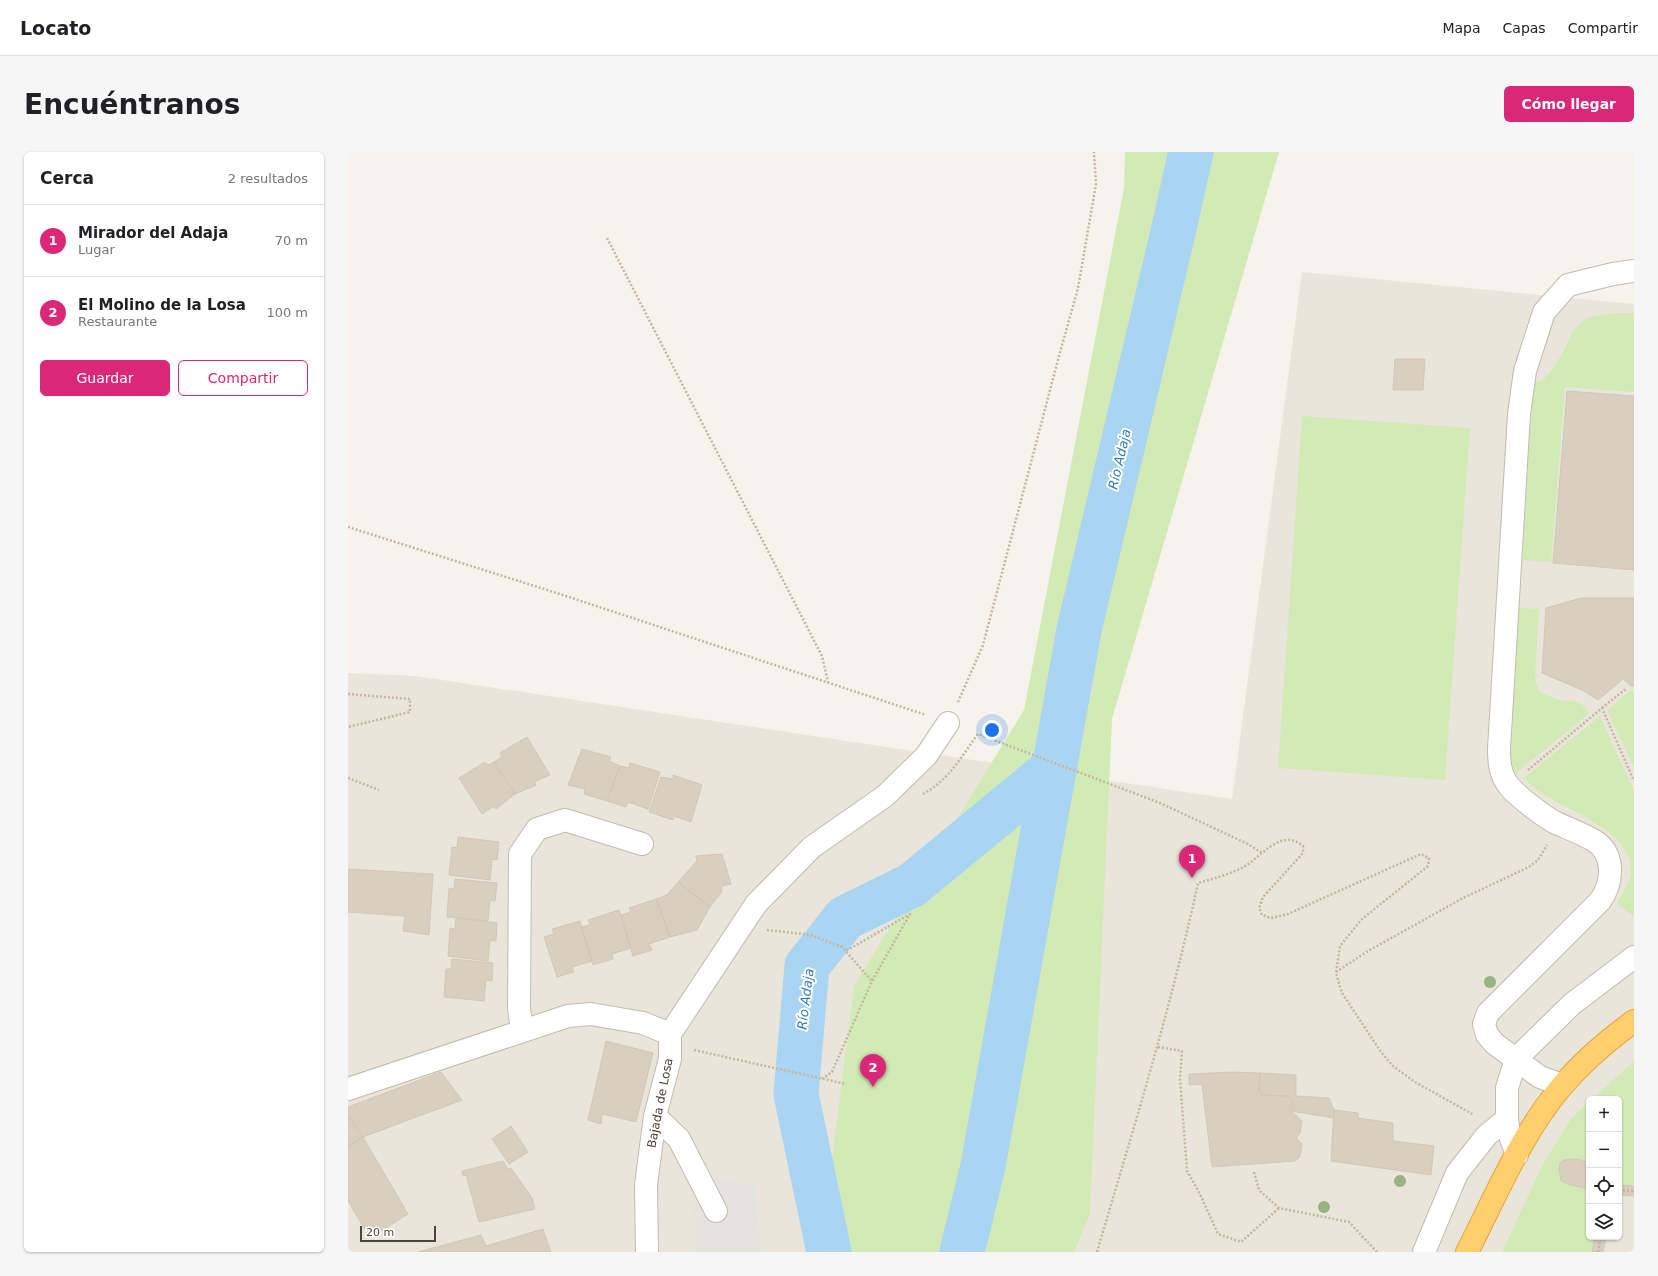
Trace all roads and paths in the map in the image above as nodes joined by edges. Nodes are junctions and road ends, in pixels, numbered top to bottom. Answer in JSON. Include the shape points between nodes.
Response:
{"nodes":[{"id":1,"x":1094,"y":152,"type":"edge"},
{"id":2,"x":607,"y":238,"type":"dead end"},
{"id":3,"x":1634,"y":271,"type":"edge"},
{"id":4,"x":348,"y":527,"type":"edge"},
{"id":5,"x":828,"y":682,"type":"junction"},
{"id":6,"x":1627,"y":688,"type":"dead end"},
{"id":7,"x":348,"y":694,"type":"edge"},
{"id":8,"x":1602,"y":708,"type":"junction"},
{"id":9,"x":948,"y":723,"type":"junction"},
{"id":10,"x":348,"y":727,"type":"edge"},
{"id":11,"x":348,"y":778,"type":"edge"},
{"id":12,"x":1634,"y":781,"type":"edge"},
{"id":13,"x":1509,"y":786,"type":"junction"},
{"id":14,"x":934,"y":788,"type":"dead end"},
{"id":15,"x":378,"y":790,"type":"dead end"},
{"id":16,"x":1553,"y":821,"type":"junction"},
{"id":17,"x":642,"y":844,"type":"dead end"},
{"id":18,"x":1262,"y":853,"type":"junction"},
{"id":19,"x":746,"y":920,"type":"junction"},
{"id":20,"x":846,"y":951,"type":"junction"},
{"id":21,"x":1634,"y":957,"type":"edge"},
{"id":22,"x":1336,"y":973,"type":"junction"},
{"id":23,"x":872,"y":981,"type":"junction"},
{"id":24,"x":1634,"y":1021,"type":"edge"},
{"id":25,"x":522,"y":1031,"type":"junction"},
{"id":26,"x":670,"y":1040,"type":"junction"},
{"id":27,"x":1158,"y":1046,"type":"junction"},
{"id":28,"x":1516,"y":1059,"type":"junction"},
{"id":29,"x":822,"y":1079,"type":"junction"},
{"id":30,"x":846,"y":1084,"type":"dead end"},
{"id":31,"x":1562,"y":1085,"type":"junction"},
{"id":32,"x":348,"y":1089,"type":"edge"},
{"id":33,"x":655,"y":1116,"type":"junction"},
{"id":34,"x":1500,"y":1124,"type":"junction"},
{"id":35,"x":1517,"y":1155,"type":"junction"},
{"id":36,"x":1254,"y":1172,"type":"dead end"},
{"id":37,"x":1622,"y":1190,"type":"edge"},
{"id":38,"x":1634,"y":1191,"type":"edge"},
{"id":39,"x":1279,"y":1208,"type":"junction"},
{"id":40,"x":716,"y":1211,"type":"dead end"},
{"id":41,"x":1600,"y":1240,"type":"edge"},
{"id":42,"x":648,"y":1252,"type":"edge"},
{"id":43,"x":1097,"y":1252,"type":"edge"},
{"id":44,"x":1377,"y":1252,"type":"edge"},
{"id":45,"x":1424,"y":1252,"type":"edge"},
{"id":46,"x":1467,"y":1252,"type":"edge"},
{"id":47,"x":1598,"y":1252,"type":"edge"}],
"edges":[{"from":1,"to":9,"type":"path","via":[[1096,184],[1078,288],[983,645]]},
{"from":2,"to":5,"type":"path","via":[[822,656]]},
{"from":3,"to":13,"type":"street","via":[[1568,285],[1544,312],[1525,371],[1519,414],[1499,749],[1500,767]]},
{"from":4,"to":5,"type":"path"},
{"from":5,"to":9,"type":"path"},
{"from":6,"to":8,"type":"path"},
{"from":7,"to":10,"type":"path","via":[[410,699],[410,712]]},
{"from":8,"to":12,"type":"path"},
{"from":8,"to":13,"type":"path"},
{"from":9,"to":19,"type":"street","via":[[926,756],[885,796],[812,847],[756,904]]},
{"from":11,"to":15,"type":"path"},
{"from":13,"to":16,"type":"street"},
{"from":14,"to":18,"type":"path","via":[[948,777],[978,734],[1160,803]]},
{"from":16,"to":22,"type":"path","via":[[1546,848],[1538,860],[1529,867],[1463,898],[1368,951]]},
{"from":16,"to":28,"type":"street","via":[[1594,840],[1607,857],[1610,877],[1600,902],[1488,1013],[1484,1024],[1487,1035]]},
{"from":17,"to":25,"type":"street","via":[[564,820],[537,829],[520,854],[518,1008]]},
{"from":18,"to":22,"type":"path","via":[[1288,839],[1303,846],[1302,853],[1263,897],[1259,908],[1262,915],[1271,918],[1288,914],[1421,854],[1429,858],[1428,866],[1361,920],[1340,946]]},
{"from":18,"to":27,"type":"path","via":[[1241,869],[1198,883]]},
{"from":19,"to":20,"type":"path","via":[[770,931],[811,935]]},
{"from":19,"to":26,"type":"street"},
{"from":20,"to":23,"type":"path"},
{"from":20,"to":23,"type":"path","via":[[910,914]]},
{"from":21,"to":28,"type":"street","via":[[1572,1004]]},
{"from":22,"to":34,"type":"path","via":[[1342,993],[1393,1066],[1480,1118]]},
{"from":23,"to":29,"type":"path","via":[[832,1072]]},
{"from":24,"to":31,"type":"highway","via":[[1606,1041]]},
{"from":25,"to":26,"type":"street","via":[[568,1016],[591,1014],[643,1023]]},
{"from":25,"to":32,"type":"street"},
{"from":26,"to":29,"type":"path"},
{"from":26,"to":33,"type":"street","name":"Bajada de Losa","via":[[670,1059]]},
{"from":27,"to":39,"type":"path","via":[[1182,1051],[1180,1079],[1187,1170],[1218,1234],[1241,1242]]},
{"from":27,"to":43,"type":"path"},
{"from":28,"to":31,"type":"street","via":[[1540,1077]]},
{"from":28,"to":34,"type":"street"},
{"from":29,"to":30,"type":"path"},
{"from":31,"to":35,"type":"highway"},
{"from":33,"to":40,"type":"street","via":[[679,1139]]},
{"from":33,"to":42,"type":"street","name":"Bajada de Losa","via":[[646,1185]]},
{"from":34,"to":35,"type":"street","via":[[1509,1133]]},
{"from":34,"to":45,"type":"street","via":[[1487,1135],[1457,1173]]},
{"from":35,"to":46,"type":"highway"},
{"from":36,"to":39,"type":"path","via":[[1259,1190]]},
{"from":37,"to":38,"type":"path"},
{"from":39,"to":44,"type":"path","via":[[1349,1222]]},
{"from":41,"to":47,"type":"path"}]}
